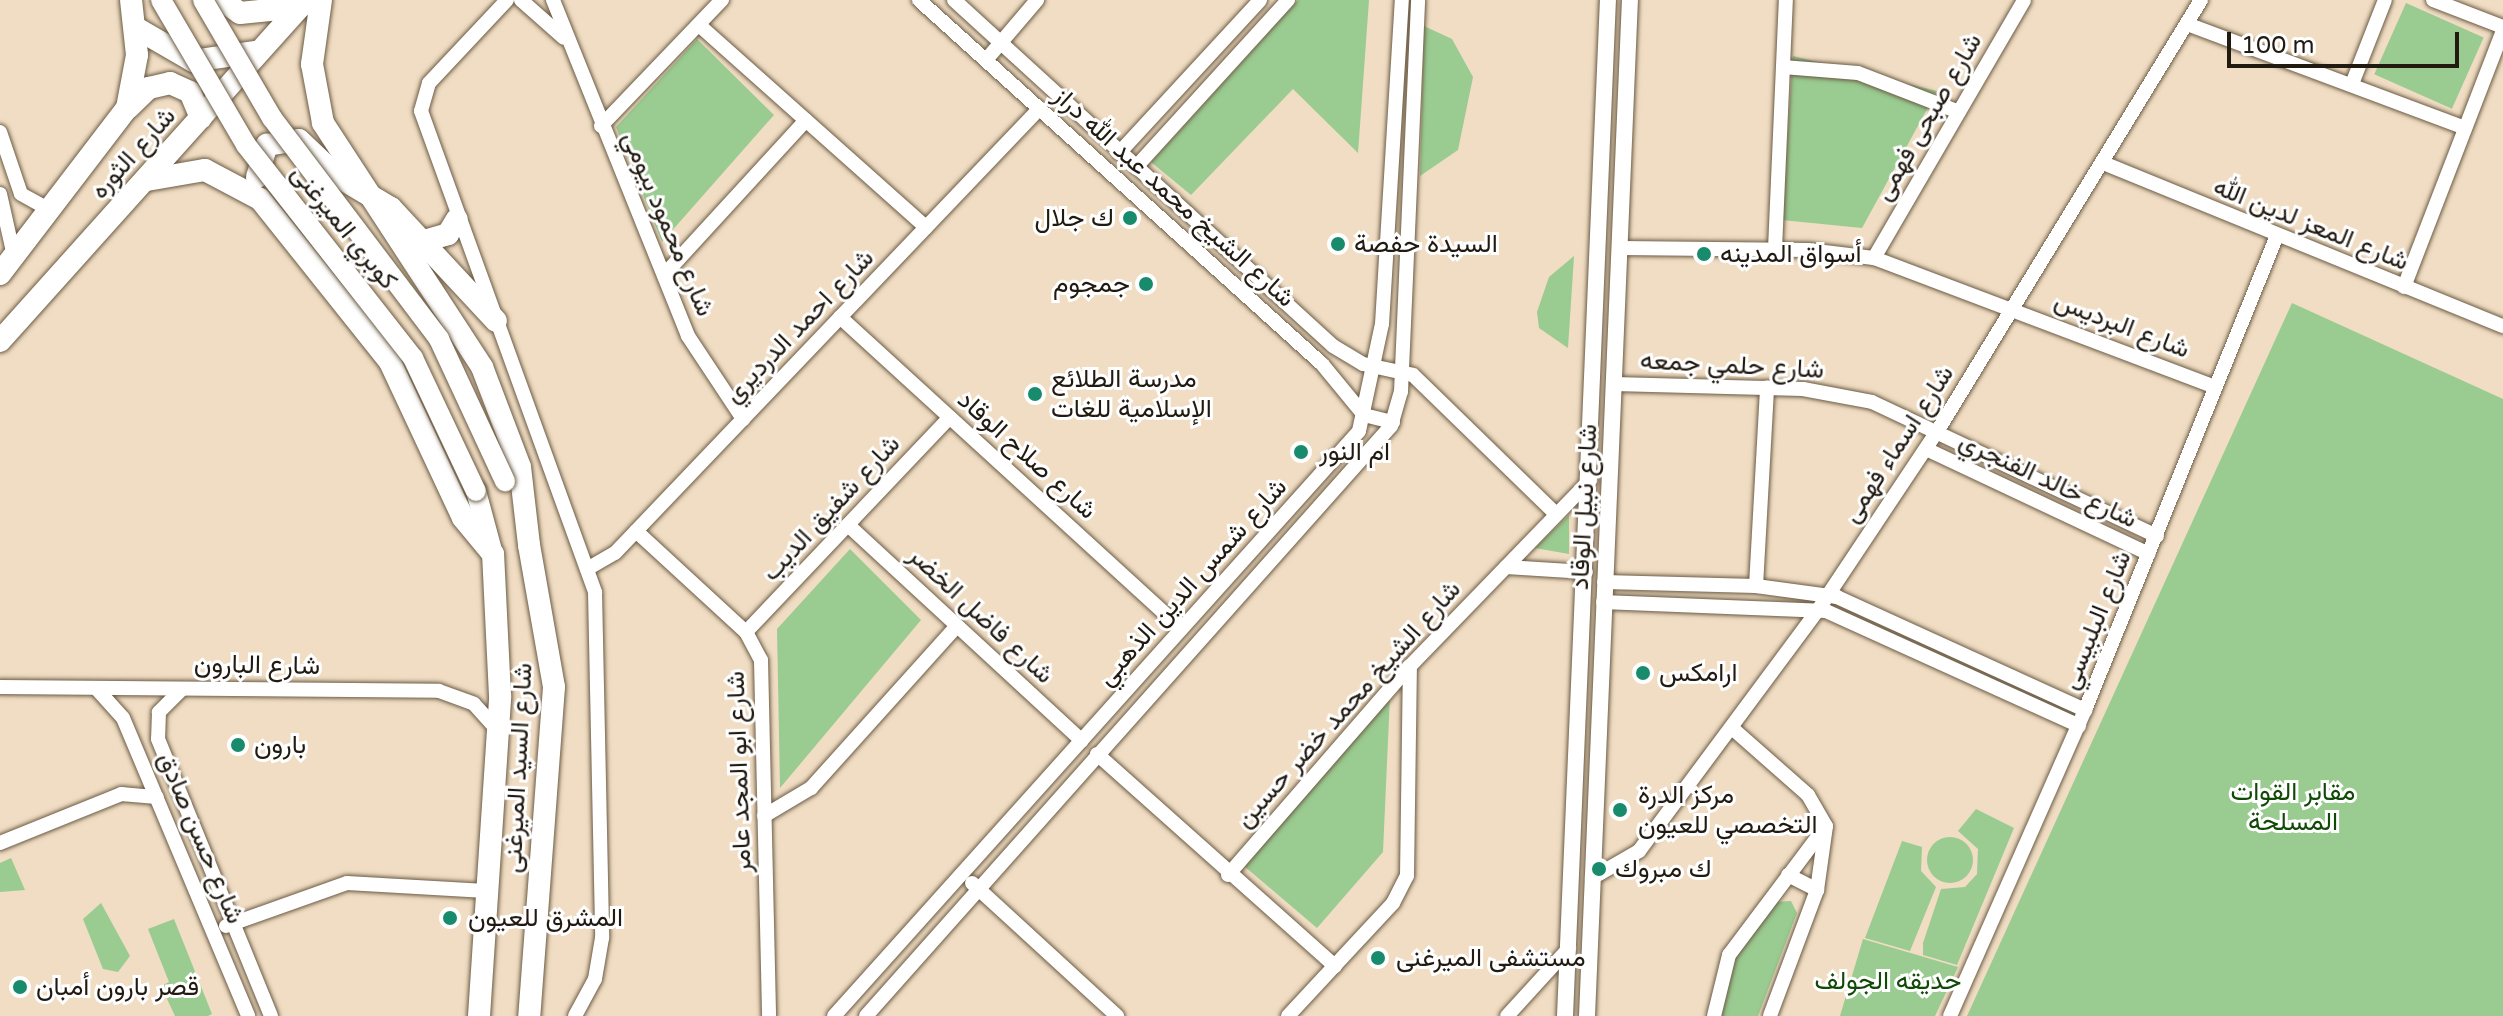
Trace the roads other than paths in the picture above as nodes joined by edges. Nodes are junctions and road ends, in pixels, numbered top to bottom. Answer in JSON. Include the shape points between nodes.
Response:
{"nodes":[{"id":1,"x":131,"y":0,"type":"edge"},
{"id":2,"x":161,"y":0,"type":"edge"},
{"id":3,"x":203,"y":0,"type":"edge"},
{"id":4,"x":222,"y":0,"type":"edge"},
{"id":5,"x":507,"y":0,"type":"edge"},
{"id":6,"x":521,"y":0,"type":"edge"},
{"id":7,"x":553,"y":0,"type":"edge"},
{"id":8,"x":722,"y":0,"type":"edge"},
{"id":9,"x":919,"y":0,"type":"edge"},
{"id":10,"x":954,"y":0,"type":"edge"},
{"id":11,"x":1037,"y":0,"type":"edge"},
{"id":12,"x":1260,"y":0,"type":"edge"},
{"id":13,"x":1288,"y":0,"type":"edge"},
{"id":14,"x":1402,"y":0,"type":"edge"},
{"id":15,"x":1418,"y":0,"type":"edge"},
{"id":16,"x":1608,"y":0,"type":"edge"},
{"id":17,"x":1630,"y":0,"type":"edge"},
{"id":18,"x":1786,"y":0,"type":"edge"},
{"id":19,"x":2024,"y":0,"type":"edge"},
{"id":20,"x":2201,"y":0,"type":"edge"},
{"id":21,"x":2385,"y":0,"type":"edge"},
{"id":22,"x":2433,"y":0,"type":"edge"},
{"id":23,"x":309,"y":2,"type":"edge"},
{"id":24,"x":2187,"y":24,"type":"junction"},
{"id":25,"x":699,"y":25,"type":"junction"},
{"id":26,"x":136,"y":28,"type":"junction"},
{"id":27,"x":2503,"y":29,"type":"edge"},
{"id":28,"x":564,"y":38,"type":"junction"},
{"id":29,"x":1001,"y":42,"type":"junction"},
{"id":30,"x":262,"y":48,"type":"junction"},
{"id":31,"x":986,"y":60,"type":"junction"},
{"id":32,"x":1783,"y":67,"type":"junction"},
{"id":33,"x":2352,"y":84,"type":"junction"},
{"id":34,"x":1604,"y":103,"type":"junction"},
{"id":35,"x":1626,"y":105,"type":"junction"},
{"id":36,"x":127,"y":108,"type":"junction"},
{"id":37,"x":1040,"y":108,"type":"junction"},
{"id":38,"x":1959,"y":112,"type":"junction"},
{"id":39,"x":201,"y":118,"type":"junction"},
{"id":40,"x":806,"y":120,"type":"junction"},
{"id":41,"x":601,"y":126,"type":"junction"},
{"id":42,"x":2465,"y":128,"type":"junction"},
{"id":43,"x":0,"y":132,"type":"edge"},
{"id":44,"x":1119,"y":153,"type":"junction"},
{"id":45,"x":2103,"y":163,"type":"junction"},
{"id":46,"x":1136,"y":167,"type":"junction"},
{"id":47,"x":147,"y":180,"type":"junction"},
{"id":48,"x":360,"y":188,"type":"junction"},
{"id":49,"x":0,"y":194,"type":"edge"},
{"id":50,"x":260,"y":199,"type":"junction"},
{"id":51,"x":52,"y":211,"type":"junction"},
{"id":52,"x":457,"y":219,"type":"junction"},
{"id":53,"x":926,"y":227,"type":"junction"},
{"id":54,"x":2276,"y":238,"type":"junction"},
{"id":55,"x":424,"y":241,"type":"junction"},
{"id":56,"x":1621,"y":248,"type":"junction"},
{"id":57,"x":1775,"y":249,"type":"junction"},
{"id":58,"x":1874,"y":258,"type":"junction"},
{"id":59,"x":7,"y":265,"type":"edge"},
{"id":60,"x":664,"y":275,"type":"junction"},
{"id":61,"x":2404,"y":287,"type":"junction"},
{"id":62,"x":2013,"y":308,"type":"junction"},
{"id":63,"x":840,"y":317,"type":"junction"},
{"id":64,"x":496,"y":321,"type":"junction"},
{"id":65,"x":2503,"y":326,"type":"edge"},
{"id":66,"x":0,"y":341,"type":"edge"},
{"id":67,"x":1373,"y":366,"type":"junction"},
{"id":68,"x":1399,"y":368,"type":"junction"},
{"id":69,"x":1614,"y":384,"type":"junction"},
{"id":70,"x":2213,"y":386,"type":"junction"},
{"id":71,"x":1767,"y":387,"type":"junction"},
{"id":72,"x":1364,"y":415,"type":"junction"},
{"id":73,"x":950,"y":417,"type":"junction"},
{"id":74,"x":743,"y":419,"type":"junction"},
{"id":75,"x":1393,"y":422,"type":"junction"},
{"id":76,"x":1938,"y":430,"type":"junction"},
{"id":77,"x":1926,"y":449,"type":"junction"},
{"id":78,"x":1590,"y":480,"type":"junction"},
{"id":79,"x":505,"y":481,"type":"joint"},
{"id":80,"x":476,"y":491,"type":"joint"},
{"id":81,"x":1556,"y":514,"type":"junction"},
{"id":82,"x":848,"y":525,"type":"junction"},
{"id":83,"x":636,"y":531,"type":"junction"},
{"id":84,"x":2157,"y":536,"type":"junction"},
{"id":85,"x":529,"y":545,"type":"junction"},
{"id":86,"x":493,"y":554,"type":"junction"},
{"id":87,"x":2149,"y":554,"type":"junction"},
{"id":88,"x":1506,"y":567,"type":"junction"},
{"id":89,"x":587,"y":569,"type":"junction"},
{"id":90,"x":1586,"y":572,"type":"junction"},
{"id":91,"x":1604,"y":582,"type":"junction"},
{"id":92,"x":1756,"y":586,"type":"junction"},
{"id":93,"x":1828,"y":595,"type":"junction"},
{"id":94,"x":1603,"y":602,"type":"junction"},
{"id":95,"x":1818,"y":610,"type":"junction"},
{"id":96,"x":956,"y":627,"type":"junction"},
{"id":97,"x":1181,"y":628,"type":"junction"},
{"id":98,"x":746,"y":632,"type":"junction"},
{"id":99,"x":1410,"y":666,"type":"junction"},
{"id":100,"x":0,"y":687,"type":"edge"},
{"id":101,"x":96,"y":688,"type":"junction"},
{"id":102,"x":183,"y":688,"type":"junction"},
{"id":103,"x":2085,"y":710,"type":"junction"},
{"id":104,"x":2079,"y":726,"type":"junction"},
{"id":105,"x":1732,"y":728,"type":"junction"},
{"id":106,"x":498,"y":732,"type":"junction"},
{"id":107,"x":1082,"y":741,"type":"junction"},
{"id":108,"x":1097,"y":754,"type":"junction"},
{"id":109,"x":157,"y":797,"type":"junction"},
{"id":110,"x":764,"y":816,"type":"junction"},
{"id":111,"x":1826,"y":826,"type":"junction"},
{"id":112,"x":0,"y":843,"type":"edge"},
{"id":113,"x":963,"y":875,"type":"junction"},
{"id":114,"x":1228,"y":875,"type":"junction"},
{"id":115,"x":1788,"y":875,"type":"junction"},
{"id":116,"x":1592,"y":878,"type":"junction"},
{"id":117,"x":977,"y":888,"type":"junction"},
{"id":118,"x":1817,"y":890,"type":"junction"},
{"id":119,"x":486,"y":891,"type":"junction"},
{"id":120,"x":235,"y":922,"type":"junction"},
{"id":121,"x":214,"y":931,"type":"junction"},
{"id":122,"x":1569,"y":948,"type":"junction"},
{"id":123,"x":1335,"y":966,"type":"junction"},
{"id":124,"x":248,"y":1016,"type":"edge"},
{"id":125,"x":271,"y":1016,"type":"edge"},
{"id":126,"x":479,"y":1016,"type":"edge"},
{"id":127,"x":529,"y":1016,"type":"edge"},
{"id":128,"x":575,"y":1016,"type":"edge"},
{"id":129,"x":770,"y":1016,"type":"edge"},
{"id":130,"x":834,"y":1016,"type":"edge"},
{"id":131,"x":866,"y":1016,"type":"edge"},
{"id":132,"x":1117,"y":1016,"type":"edge"},
{"id":133,"x":1288,"y":1016,"type":"edge"},
{"id":134,"x":1507,"y":1016,"type":"edge"},
{"id":135,"x":1565,"y":1016,"type":"edge"},
{"id":136,"x":1587,"y":1016,"type":"edge"},
{"id":137,"x":1714,"y":1016,"type":"edge"},
{"id":138,"x":1770,"y":1016,"type":"edge"},
{"id":139,"x":1950,"y":1016,"type":"edge"}],
"edges":[{"from":1,"to":26,"type":"main road","name":"شارع الثوره"},
{"from":2,"to":80,"type":"main road","name":"كوبري الميرغنى","bridge":true,"via":[[237,131],[421,370]]},
{"from":3,"to":79,"type":"main road","name":"كوبري الميرغنى","bridge":true,"via":[[272,118],[439,339]]},
{"from":4,"to":23,"type":"main road","via":[[240,13]]},
{"from":5,"to":52,"type":"street","via":[[429,83],[423,120]]},
{"from":6,"to":28,"type":"street","name":"شارع محمود بيومي"},
{"from":7,"to":28,"type":"street","name":"شارع محمود بيومي"},
{"from":8,"to":25,"type":"street"},
{"from":9,"to":31,"type":"street","name":"شارع الشيخ محمد عبد الله دراز"},
{"from":10,"to":29,"type":"street","name":"شارع الشيخ محمد عبد الله دراز"},
{"from":11,"to":29,"type":"street"},
{"from":12,"to":44,"type":"street"},
{"from":13,"to":46,"type":"street"},
{"from":14,"to":67,"type":"street","name":"شارع شمس الدين الذهبي","via":[[1382,324]]},
{"from":15,"to":68,"type":"street"},
{"from":16,"to":34,"type":"street","name":"شارع نبيل الوقاد"},
{"from":17,"to":35,"type":"street","name":"شارع نبيل الوقاد"},
{"from":18,"to":32,"type":"street"},
{"from":19,"to":38,"type":"street","name":"شارع صبحى فهمى"},
{"from":20,"to":24,"type":"street","name":"شارع اسماء فهمى"},
{"from":21,"to":33,"type":"street"},
{"from":22,"to":27,"type":"street"},
{"from":23,"to":30,"type":"main road","name":"شارع الثوره"},
{"from":23,"to":48,"type":"main road","via":[[315,94],[329,137]]},
{"from":24,"to":33,"type":"street"},
{"from":24,"to":45,"type":"street","name":"شارع اسماء فهمى"},
{"from":25,"to":40,"type":"street"},
{"from":25,"to":41,"type":"street"},
{"from":26,"to":30,"type":"main road","via":[[193,61],[236,59]]},
{"from":26,"to":36,"type":"main road","name":"شارع الثوره"},
{"from":27,"to":42,"type":"street"},
{"from":28,"to":41,"type":"street","name":"شارع محمود بيومي"},
{"from":29,"to":31,"type":"street"},
{"from":29,"to":44,"type":"street","name":"شارع الشيخ محمد عبد الله دراز"},
{"from":30,"to":39,"type":"main road","name":"شارع الثوره"},
{"from":31,"to":37,"type":"street","name":"شارع الشيخ محمد عبد الله دراز"},
{"from":32,"to":38,"type":"street","via":[[1893,82]]},
{"from":32,"to":57,"type":"street"},
{"from":33,"to":42,"type":"street"},
{"from":34,"to":35,"type":"street"},
{"from":34,"to":78,"type":"street","name":"شارع نبيل الوقاد"},
{"from":35,"to":56,"type":"street","name":"شارع نبيل الوقاد"},
{"from":36,"to":39,"type":"main road","via":[[149,88],[170,83],[190,92]]},
{"from":36,"to":51,"type":"main road","name":"شارع الثوره"},
{"from":37,"to":53,"type":"street","name":"شارع احمد الدرديري"},
{"from":37,"to":72,"type":"street","name":"شارع الشيخ محمد عبد الله دراز","via":[[1322,364]]},
{"from":38,"to":58,"type":"street","name":"شارع صبحى فهمى"},
{"from":39,"to":47,"type":"main road","name":"شارع الثوره"},
{"from":40,"to":53,"type":"street"},
{"from":40,"to":60,"type":"street"},
{"from":41,"to":60,"type":"street","name":"شارع محمود بيومي"},
{"from":42,"to":61,"type":"street"},
{"from":43,"to":51,"type":"street","via":[[21,194]]},
{"from":44,"to":46,"type":"street","name":"شارع الشيخ محمد عبد الله دراز"},
{"from":45,"to":54,"type":"street","name":"شارع المعز لدين الله"},
{"from":45,"to":62,"type":"street","name":"شارع اسماء فهمى"},
{"from":46,"to":67,"type":"street","name":"شارع الشيخ محمد عبد الله دراز","via":[[1333,346]]},
{"from":47,"to":50,"type":"main road","via":[[205,170]]},
{"from":47,"to":66,"type":"main road","name":"شارع الثوره"},
{"from":48,"to":50,"type":"main road","via":[[305,144],[286,137],[258,156]]},
{"from":48,"to":55,"type":"main road"},
{"from":48,"to":85,"type":"main road","via":[[441,298],[485,375],[520,467]]},
{"from":49,"to":59,"type":"street"},
{"from":50,"to":86,"type":"main road","via":[[390,362],[463,518]]},
{"from":51,"to":59,"type":"main road","name":"شارع الثوره"},
{"from":52,"to":55,"type":"main road","via":[[441,238]]},
{"from":52,"to":64,"type":"street"},
{"from":53,"to":63,"type":"street","name":"شارع احمد الدرديري"},
{"from":54,"to":61,"type":"street","name":"شارع المعز لدين الله"},
{"from":54,"to":70,"type":"street","name":"شارع البلبيسي"},
{"from":55,"to":64,"type":"main road"},
{"from":56,"to":57,"type":"street","name":"شارع البرديس"},
{"from":56,"to":69,"type":"street","name":"شارع نبيل الوقاد"},
{"from":57,"to":58,"type":"street","name":"شارع البرديس"},
{"from":58,"to":62,"type":"street","name":"شارع البرديس"},
{"from":60,"to":74,"type":"street","name":"شارع محمود بيومي","via":[[688,336]]},
{"from":61,"to":65,"type":"street","name":"شارع المعز لدين الله"},
{"from":62,"to":70,"type":"street","name":"شارع البرديس"},
{"from":62,"to":76,"type":"street","name":"شارع اسماء فهمى"},
{"from":63,"to":73,"type":"street","name":"شارع صلاح الوقاد"},
{"from":63,"to":74,"type":"street","name":"شارع احمد الدرديري"},
{"from":64,"to":89,"type":"street"},
{"from":67,"to":68,"type":"street","name":"شارع الشيخ محمد عبد الله دراز"},
{"from":67,"to":72,"type":"street","name":"شارع شمس الدين الذهبي"},
{"from":68,"to":75,"type":"street"},
{"from":68,"to":81,"type":"street"},
{"from":69,"to":71,"type":"street","name":"شارع حلمي جمعه"},
{"from":69,"to":91,"type":"street","name":"شارع نبيل الوقاد"},
{"from":70,"to":84,"type":"street","name":"شارع البلبيسي"},
{"from":71,"to":76,"type":"street","name":"شارع حلمي جمعه","via":[[1860,399]]},
{"from":71,"to":92,"type":"street"},
{"from":72,"to":75,"type":"street"},
{"from":72,"to":97,"type":"street","name":"شارع شمس الدين الذهبي","via":[[1353,440]]},
{"from":73,"to":82,"type":"street","name":"شارع شفيق الديب"},
{"from":73,"to":97,"type":"street","name":"شارع صلاح الوقاد"},
{"from":74,"to":83,"type":"street","name":"شارع احمد الدرديري"},
{"from":75,"to":108,"type":"street","name":"شارع شمس الدين الذهبي"},
{"from":76,"to":77,"type":"street","name":"شارع اسماء فهمى"},
{"from":76,"to":84,"type":"street","name":"شارع خالد الفنجري"},
{"from":77,"to":87,"type":"street","name":"شارع خالد الفنجري"},
{"from":77,"to":93,"type":"street","name":"شارع اسماء فهمى"},
{"from":78,"to":81,"type":"street","name":"شارع الشيخ محمد خضر حسين"},
{"from":78,"to":90,"type":"street","name":"شارع نبيل الوقاد"},
{"from":79,"to":85,"type":"main road","name":"شارع السيد الميرغنى"},
{"from":80,"to":86,"type":"main road","name":"شارع السيد الميرغنى"},
{"from":81,"to":88,"type":"street","name":"شارع الشيخ محمد خضر حسين"},
{"from":82,"to":96,"type":"street","name":"شارع فاضل الخضر"},
{"from":82,"to":98,"type":"street","name":"شارع شفيق الديب"},
{"from":83,"to":89,"type":"street","name":"شارع احمد الدرديري"},
{"from":83,"to":98,"type":"street","name":"شارع ابو المجد عامر"},
{"from":84,"to":87,"type":"street","name":"شارع البلبيسي"},
{"from":85,"to":127,"type":"main road","name":"شارع السيد الميرغنى","via":[[554,687]]},
{"from":86,"to":106,"type":"main road","name":"شارع السيد الميرغنى"},
{"from":87,"to":103,"type":"street","name":"شارع البلبيسي"},
{"from":88,"to":90,"type":"street"},
{"from":88,"to":99,"type":"street","name":"شارع الشيخ محمد خضر حسين"},
{"from":89,"to":128,"type":"street","via":[[602,650],[602,928],[595,979]]},
{"from":90,"to":122,"type":"street","name":"شارع نبيل الوقاد"},
{"from":91,"to":92,"type":"street"},
{"from":91,"to":94,"type":"street","name":"شارع نبيل الوقاد"},
{"from":92,"to":93,"type":"street"},
{"from":93,"to":95,"type":"street","name":"شارع اسماء فهمى"},
{"from":93,"to":103,"type":"street"},
{"from":94,"to":95,"type":"street"},
{"from":94,"to":116,"type":"street","name":"شارع نبيل الوقاد"},
{"from":95,"to":104,"type":"street"},
{"from":95,"to":105,"type":"street","name":"شارع اسماء فهمى"},
{"from":96,"to":107,"type":"street","name":"شارع فاضل الخضر"},
{"from":96,"to":110,"type":"street","via":[[811,788]]},
{"from":97,"to":107,"type":"street","name":"شارع شمس الدين الذهبي"},
{"from":98,"to":110,"type":"street","name":"شارع ابو المجد عامر","via":[[763,676]]},
{"from":99,"to":114,"type":"street","name":"شارع الشيخ محمد خضر حسين"},
{"from":99,"to":123,"type":"street","via":[[1407,876],[1393,903]]},
{"from":100,"to":101,"type":"street","name":"شارع البارون"},
{"from":101,"to":102,"type":"street","name":"شارع البارون"},
{"from":101,"to":109,"type":"street","name":"شارع حسن صادق","via":[[123,718]]},
{"from":102,"to":106,"type":"street","name":"شارع البارون","via":[[446,692],[474,704]]},
{"from":102,"to":120,"type":"street","name":"شارع حسن صادق","via":[[162,707],[157,734]]},
{"from":103,"to":104,"type":"street","name":"شارع البلبيسي"},
{"from":104,"to":139,"type":"street","name":"شارع البلبيسي"},
{"from":105,"to":111,"type":"street","via":[[1808,795]]},
{"from":105,"to":116,"type":"street","name":"شارع اسماء فهمى","via":[[1639,851]]},
{"from":106,"to":119,"type":"main road","name":"شارع السيد الميرغنى"},
{"from":107,"to":113,"type":"street","name":"شارع شمس الدين الذهبي"},
{"from":108,"to":114,"type":"street"},
{"from":108,"to":117,"type":"street","name":"شارع شمس الدين الذهبي"},
{"from":109,"to":112,"type":"street","via":[[121,794]]},
{"from":109,"to":121,"type":"street","name":"شارع حسن صادق"},
{"from":110,"to":129,"type":"street","name":"شارع ابو المجد عامر"},
{"from":111,"to":115,"type":"street"},
{"from":111,"to":118,"type":"street"},
{"from":113,"to":117,"type":"street"},
{"from":113,"to":130,"type":"street","name":"شارع شمس الدين الذهبي"},
{"from":114,"to":123,"type":"street"},
{"from":115,"to":118,"type":"street"},
{"from":115,"to":137,"type":"street","via":[[1723,966]]},
{"from":116,"to":136,"type":"street","name":"شارع نبيل الوقاد"},
{"from":117,"to":131,"type":"street","name":"شارع شمس الدين الذهبي"},
{"from":117,"to":132,"type":"street"},
{"from":118,"to":138,"type":"street"},
{"from":119,"to":120,"type":"street","via":[[347,883]]},
{"from":119,"to":126,"type":"main road","name":"شارع السيد الميرغنى"},
{"from":120,"to":121,"type":"street"},
{"from":120,"to":125,"type":"street","name":"شارع حسن صادق"},
{"from":121,"to":124,"type":"street","name":"شارع حسن صادق"},
{"from":122,"to":134,"type":"street"},
{"from":122,"to":135,"type":"street","name":"شارع نبيل الوقاد"},
{"from":123,"to":133,"type":"street"}]}
